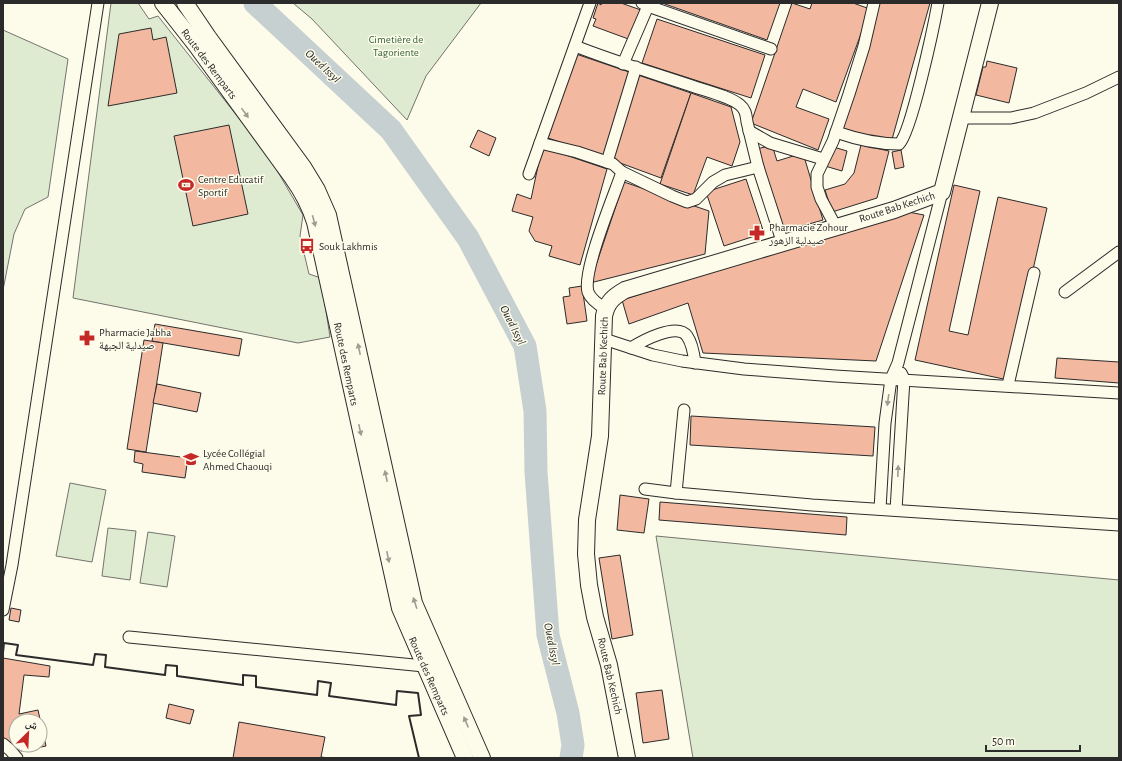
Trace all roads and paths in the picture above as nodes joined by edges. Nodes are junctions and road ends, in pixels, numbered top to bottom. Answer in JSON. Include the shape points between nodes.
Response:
{"nodes":[{"id":1,"x":98,"y":3,"type":"edge"},
{"id":2,"x":185,"y":3,"type":"edge"},
{"id":3,"x":590,"y":3,"type":"edge"},
{"id":4,"x":874,"y":3,"type":"edge"},
{"id":5,"x":938,"y":3,"type":"edge"},
{"id":6,"x":990,"y":3,"type":"edge"},
{"id":7,"x":645,"y":4,"type":"edge"},
{"id":8,"x":164,"y":5,"type":"edge"},
{"id":9,"x":575,"y":46,"type":"junction"},
{"id":10,"x":771,"y":49,"type":"dead end"},
{"id":11,"x":623,"y":64,"type":"junction"},
{"id":12,"x":636,"y":67,"type":"junction"},
{"id":13,"x":1119,"y":77,"type":"edge"},
{"id":14,"x":960,"y":118,"type":"junction"},
{"id":15,"x":749,"y":131,"type":"junction"},
{"id":16,"x":836,"y":132,"type":"junction"},
{"id":17,"x":540,"y":143,"type":"junction"},
{"id":18,"x":823,"y":159,"type":"junction"},
{"id":19,"x":607,"y":162,"type":"junction"},
{"id":20,"x":758,"y":167,"type":"junction"},
{"id":21,"x":622,"y":172,"type":"junction"},
{"id":22,"x":530,"y":174,"type":"dead end"},
{"id":23,"x":942,"y":192,"type":"junction"},
{"id":24,"x":836,"y":227,"type":"junction"},
{"id":25,"x":783,"y":244,"type":"junction"},
{"id":26,"x":1119,"y":252,"type":"edge"},
{"id":27,"x":1034,"y":273,"type":"dead end"},
{"id":28,"x":1065,"y":292,"type":"dead end"},
{"id":29,"x":606,"y":309,"type":"junction"},
{"id":30,"x":604,"y":338,"type":"junction"},
{"id":31,"x":631,"y":348,"type":"junction"},
{"id":32,"x":695,"y":363,"type":"junction"},
{"id":33,"x":898,"y":363,"type":"junction"},
{"id":34,"x":891,"y":379,"type":"junction"},
{"id":35,"x":904,"y":379,"type":"junction"},
{"id":36,"x":1008,"y":385,"type":"junction"},
{"id":37,"x":1119,"y":393,"type":"edge"},
{"id":38,"x":684,"y":410,"type":"dead end"},
{"id":39,"x":645,"y":489,"type":"dead end"},
{"id":40,"x":676,"y":493,"type":"junction"},
{"id":41,"x":880,"y":509,"type":"junction"},
{"id":42,"x":896,"y":510,"type":"junction"},
{"id":43,"x":1119,"y":525,"type":"edge"},
{"id":44,"x":3,"y":610,"type":"edge"},
{"id":45,"x":129,"y":638,"type":"dead end"},
{"id":46,"x":424,"y":666,"type":"junction"},
{"id":47,"x":3,"y":744,"type":"edge"},
{"id":48,"x":17,"y":758,"type":"edge"},
{"id":49,"x":465,"y":758,"type":"edge"},
{"id":50,"x":482,"y":758,"type":"edge"},
{"id":51,"x":627,"y":758,"type":"edge"}],
"edges":[{"from":1,"to":44,"type":"street"},
{"from":50,"to":2,"type":"main road","name":"Route des Remparts","one_way":true,"via":[[414,603],[344,281],[324,202],[303,167]]},
{"from":3,"to":9,"type":"street"},
{"from":4,"to":16,"type":"street","via":[[864,46]]},
{"from":5,"to":16,"type":"street","via":[[931,41],[902,141],[899,144],[881,144]]},
{"from":6,"to":14,"type":"main road"},
{"from":7,"to":10,"type":"street"},
{"from":7,"to":11,"type":"street"},
{"from":8,"to":46,"type":"main road","name":"Route des Remparts","one_way":true,"via":[[292,177],[310,208],[317,230],[398,602]]},
{"from":9,"to":11,"type":"street"},
{"from":9,"to":17,"type":"street"},
{"from":11,"to":12,"type":"street"},
{"from":12,"to":15,"type":"street","via":[[734,101],[744,110]]},
{"from":12,"to":19,"type":"street"},
{"from":13,"to":14,"type":"street","via":[[1034,113],[1011,118]]},
{"from":14,"to":23,"type":"main road"},
{"from":15,"to":18,"type":"street","via":[[770,143]]},
{"from":15,"to":20,"type":"street"},
{"from":16,"to":18,"type":"street"},
{"from":17,"to":19,"type":"street"},
{"from":17,"to":22,"type":"street"},
{"from":18,"to":24,"type":"street","via":[[817,174],[817,187]]},
{"from":19,"to":21,"type":"street","via":[[614,164]]},
{"from":20,"to":21,"type":"street","via":[[725,174],[691,202],[672,196]]},
{"from":20,"to":25,"type":"street"},
{"from":21,"to":29,"type":"street","via":[[588,274],[589,293]]},
{"from":23,"to":24,"type":"main road","name":"Route Bab Kechich","via":[[894,210]]},
{"from":23,"to":33,"type":"street"},
{"from":24,"to":25,"type":"main road","name":"Route Bab Kechich"},
{"from":25,"to":29,"type":"main road","name":"Route Bab Kechich","via":[[625,290],[609,301]]},
{"from":26,"to":28,"type":"street"},
{"from":27,"to":36,"type":"street"},
{"from":29,"to":30,"type":"main road","name":"Route Bab Kechich"},
{"from":30,"to":31,"type":"street"},
{"from":30,"to":51,"type":"main road","name":"Route Bab Kechich","via":[[600,436],[587,520],[586,554],[595,617],[609,665]]},
{"from":31,"to":32,"type":"street"},
{"from":31,"to":32,"type":"street","via":[[665,333],[682,332],[688,337]]},
{"from":32,"to":34,"type":"street"},
{"from":33,"to":34,"type":"street"},
{"from":33,"to":35,"type":"street"},
{"from":34,"to":35,"type":"street"},
{"from":34,"to":41,"type":"street","one_way":true,"via":[[885,423]]},
{"from":35,"to":36,"type":"street"},
{"from":42,"to":35,"type":"street","one_way":true},
{"from":36,"to":37,"type":"street"},
{"from":38,"to":40,"type":"street"},
{"from":39,"to":40,"type":"street"},
{"from":40,"to":41,"type":"street"},
{"from":41,"to":42,"type":"street"},
{"from":42,"to":43,"type":"street"},
{"from":45,"to":46,"type":"street"},
{"from":46,"to":49,"type":"main road","name":"Route des Remparts"},
{"from":47,"to":48,"type":"street"}]}
